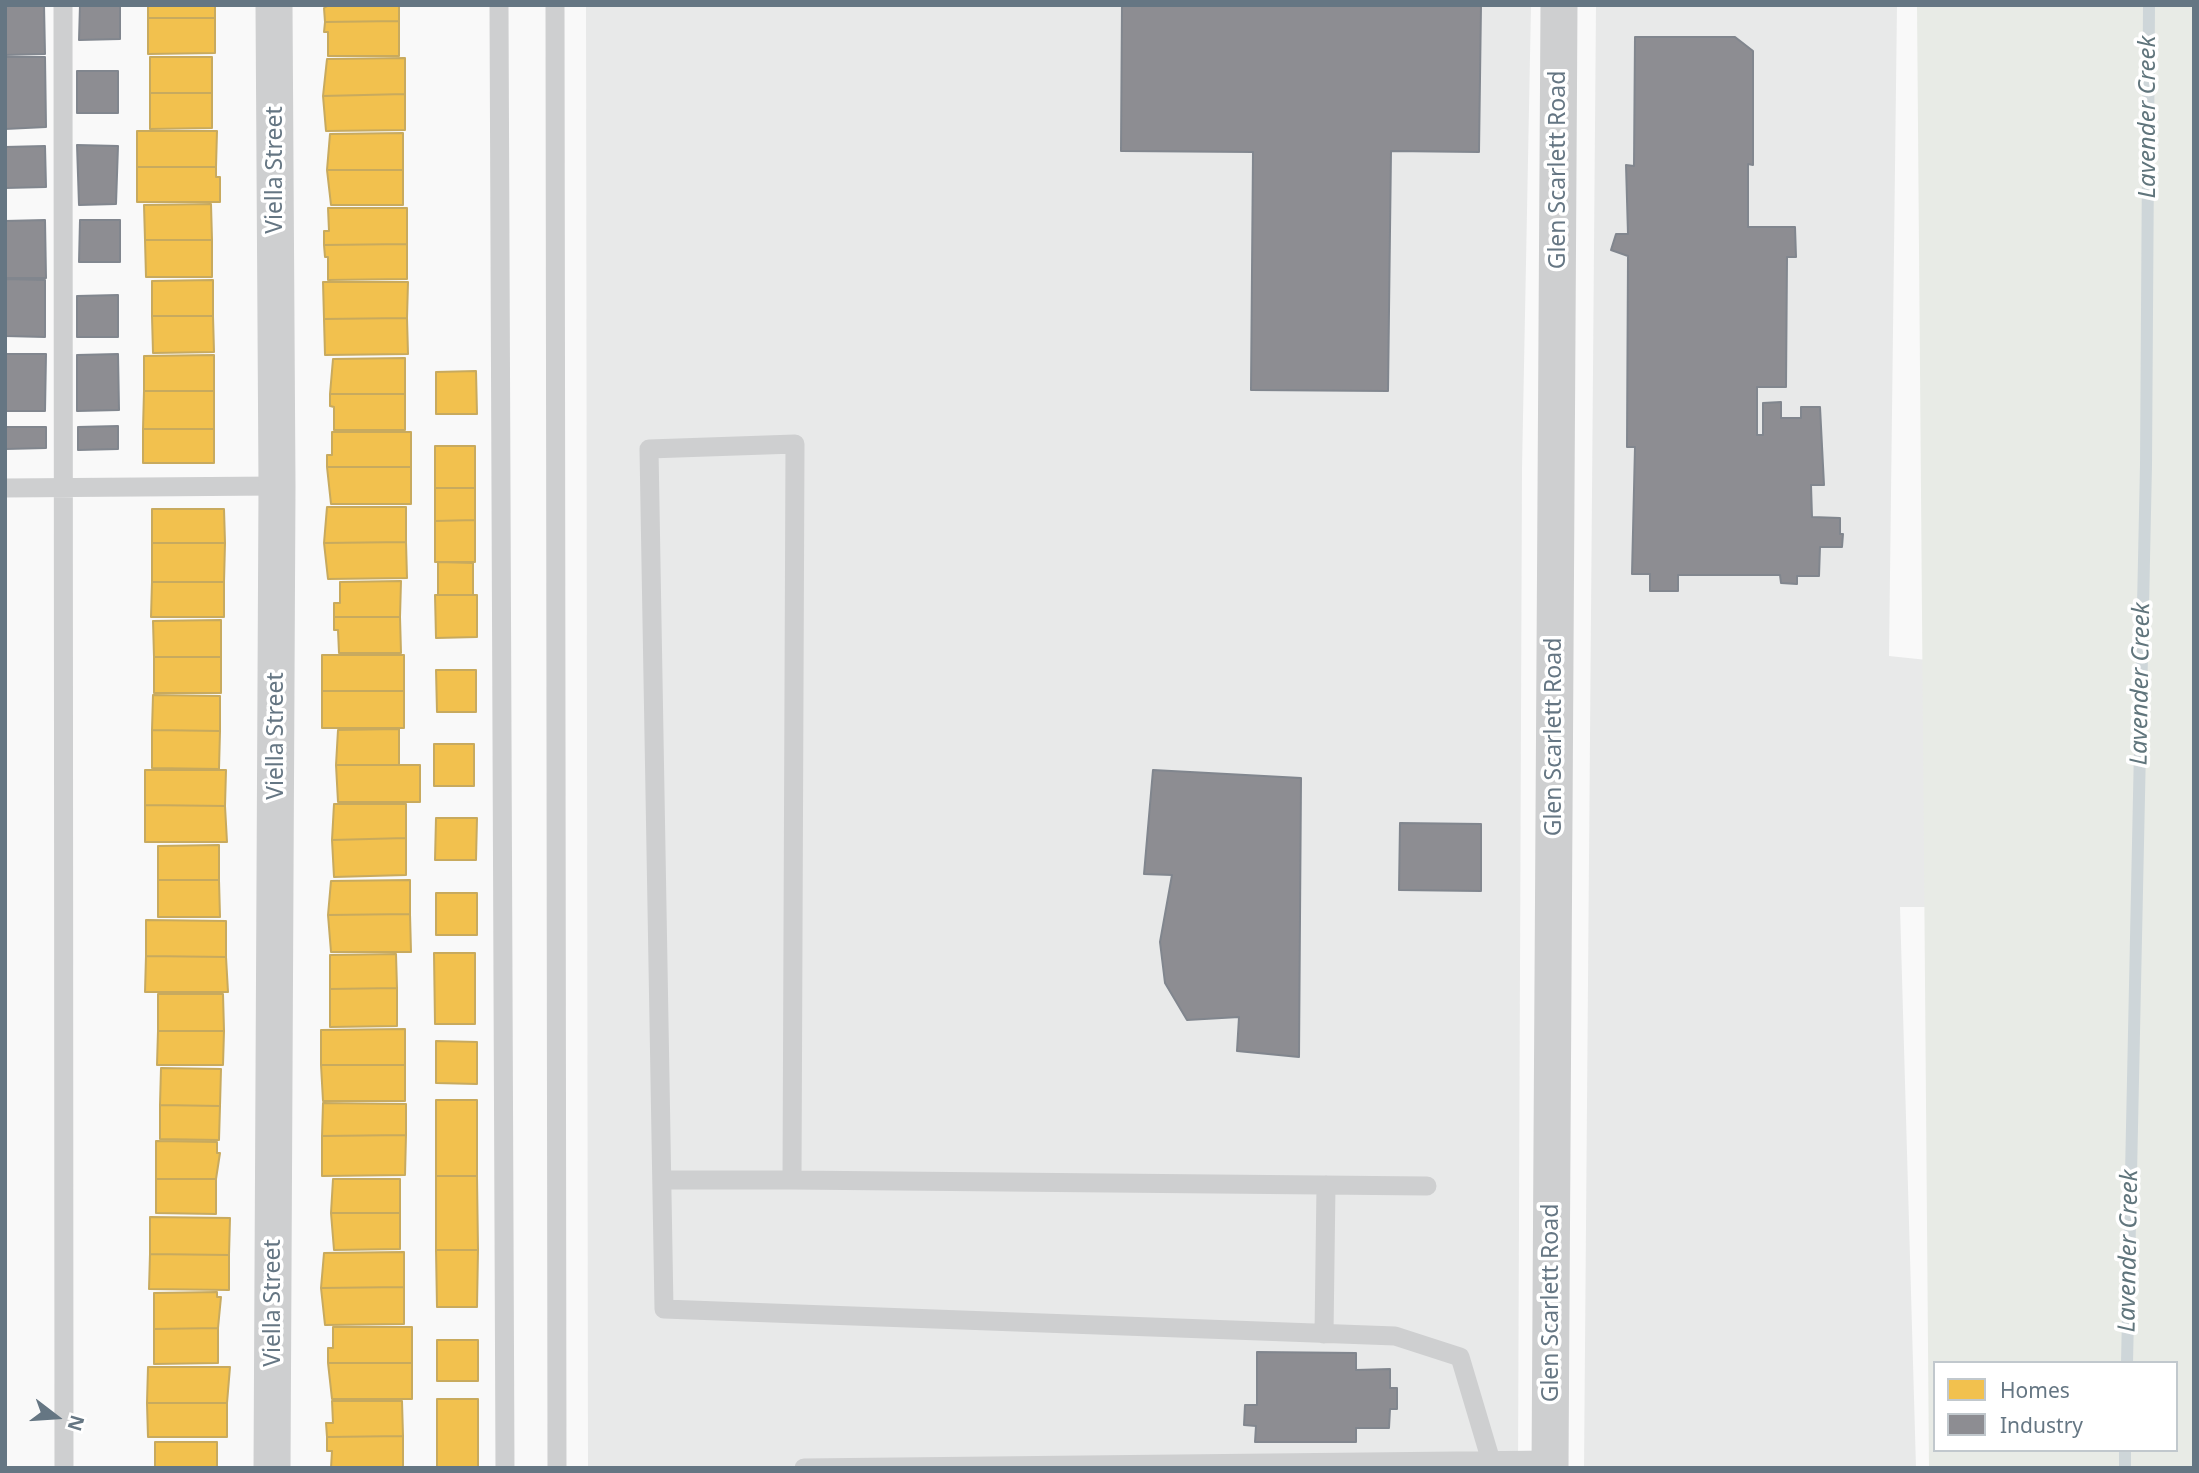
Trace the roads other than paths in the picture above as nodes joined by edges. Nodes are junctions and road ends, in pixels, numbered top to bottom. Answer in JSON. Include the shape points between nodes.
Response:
{"nodes":[{"id":1,"x":63,"y":5,"type":"edge"},
{"id":2,"x":274,"y":5,"type":"edge"},
{"id":3,"x":499,"y":5,"type":"edge"},
{"id":4,"x":555,"y":5,"type":"edge"},
{"id":5,"x":1559,"y":5,"type":"edge"},
{"id":6,"x":277,"y":486,"type":"junction"},
{"id":7,"x":5,"y":488,"type":"edge"},
{"id":8,"x":64,"y":488,"type":"junction"},
{"id":9,"x":662,"y":1180,"type":"junction"},
{"id":10,"x":792,"y":1180,"type":"junction"},
{"id":11,"x":1326,"y":1185,"type":"junction"},
{"id":12,"x":1427,"y":1186,"type":"dead end"},
{"id":13,"x":1324,"y":1334,"type":"junction"},
{"id":14,"x":1490,"y":1461,"type":"junction"},
{"id":15,"x":1550,"y":1464,"type":"edge"},
{"id":16,"x":1341,"y":1465,"type":"edge"},
{"id":17,"x":891,"y":1467,"type":"edge"},
{"id":18,"x":64,"y":1468,"type":"edge"},
{"id":19,"x":272,"y":1468,"type":"edge"},
{"id":20,"x":505,"y":1468,"type":"edge"},
{"id":21,"x":557,"y":1468,"type":"edge"},
{"id":22,"x":804,"y":1468,"type":"edge"}],
"edges":[{"from":1,"to":8,"type":"lane"},
{"from":2,"to":6,"type":"street","name":"Viella Street"},
{"from":3,"to":20,"type":"lane"},
{"from":4,"to":21,"type":"lane"},
{"from":5,"to":15,"type":"street","name":"Glen Scarlett Road"},
{"from":6,"to":8,"type":"lane"},
{"from":6,"to":19,"type":"street","name":"Viella Street"},
{"from":7,"to":8,"type":"lane"},
{"from":8,"to":18,"type":"lane"},
{"from":9,"to":10,"type":"lane"},
{"from":9,"to":10,"type":"lane","via":[[649,449],[795,444]]},
{"from":9,"to":13,"type":"lane","via":[[664,1309]]},
{"from":10,"to":11,"type":"lane"},
{"from":11,"to":12,"type":"lane"},
{"from":11,"to":13,"type":"lane"},
{"from":13,"to":14,"type":"lane","via":[[1395,1336],[1460,1357]]},
{"from":14,"to":15,"type":"lane"},
{"from":14,"to":16,"type":"lane"},
{"from":16,"to":17,"type":"lane"},
{"from":17,"to":22,"type":"lane"}]}
